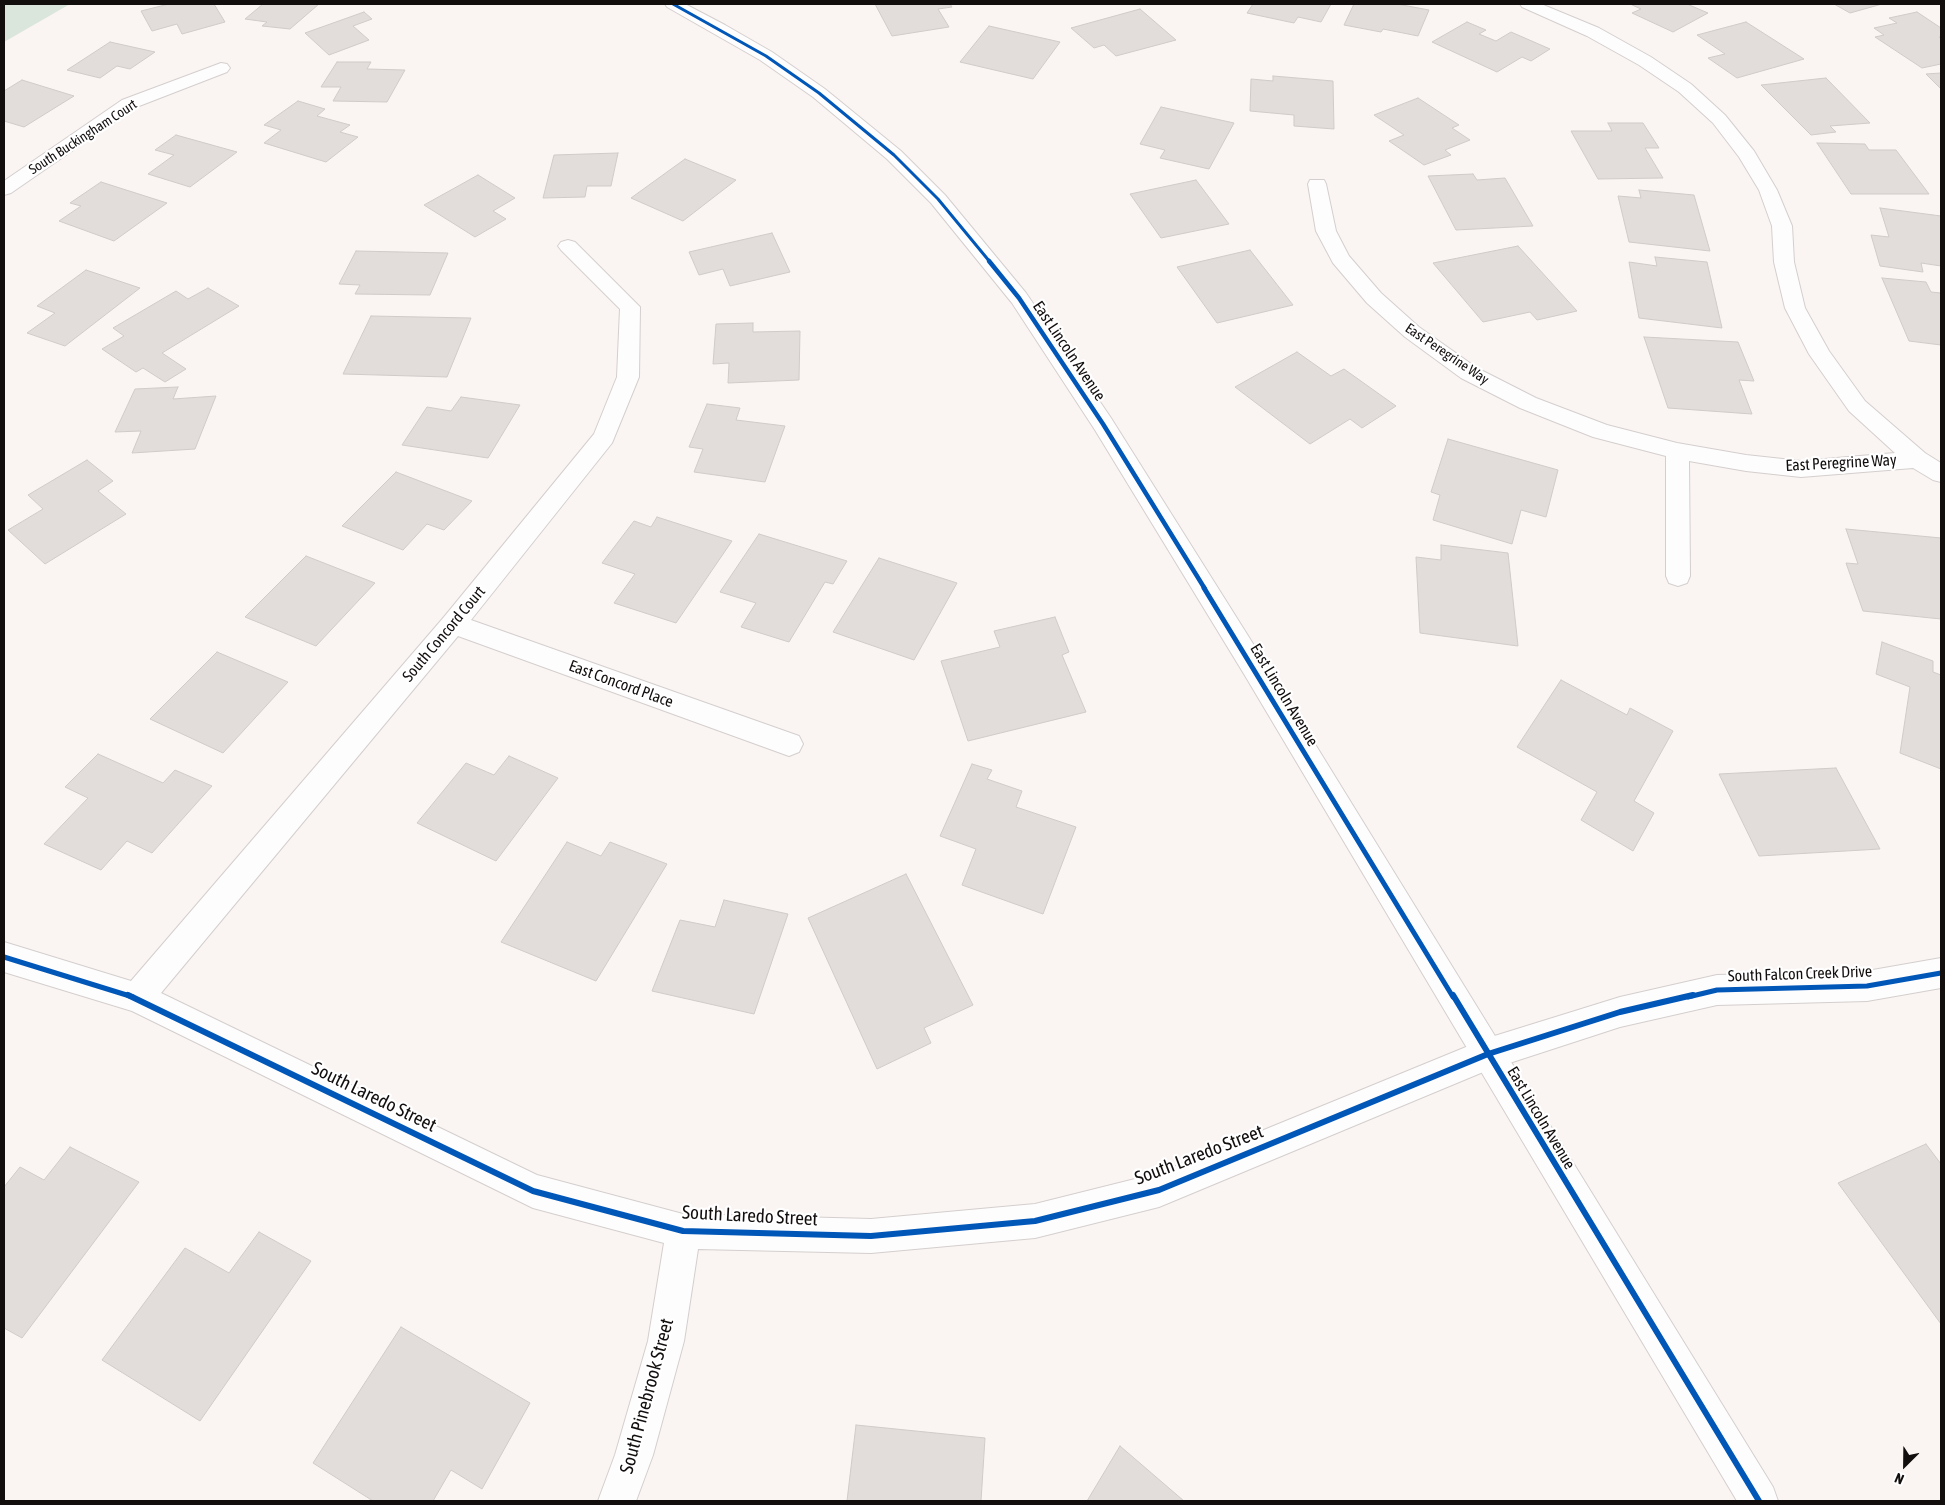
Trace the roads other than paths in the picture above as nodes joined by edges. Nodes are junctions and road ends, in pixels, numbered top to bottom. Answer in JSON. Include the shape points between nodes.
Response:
{"nodes":[{"id":1,"x":677,"y":4,"type":"edge"},
{"id":2,"x":1528,"y":4,"type":"edge"},
{"id":3,"x":221,"y":68,"type":"dead end"},
{"id":4,"x":1317,"y":184,"type":"dead end"},
{"id":5,"x":4,"y":189,"type":"edge"},
{"id":6,"x":568,"y":246,"type":"dead end"},
{"id":7,"x":1677,"y":451,"type":"junction"},
{"id":8,"x":1917,"y":459,"type":"junction"},
{"id":9,"x":1941,"y":474,"type":"edge"},
{"id":10,"x":1678,"y":576,"type":"dead end"},
{"id":11,"x":453,"y":624,"type":"junction"},
{"id":12,"x":789,"y":744,"type":"dead end"},
{"id":13,"x":4,"y":957,"type":"edge"},
{"id":14,"x":1941,"y":973,"type":"edge"},
{"id":15,"x":137,"y":998,"type":"junction"},
{"id":16,"x":1488,"y":1054,"type":"junction"},
{"id":17,"x":683,"y":1231,"type":"junction"},
{"id":18,"x":617,"y":1501,"type":"edge"},
{"id":19,"x":1759,"y":1501,"type":"edge"}],
"edges":[{"from":1,"to":16,"type":"street","name":"East Lincoln Avenue","via":[[819,92],[894,155],[938,199],[1019,298],[1103,424]]},
{"from":2,"to":8,"type":"street","via":[[1593,32],[1645,61],[1685,88],[1719,119],[1747,155],[1768,190],[1782,226],[1784,262],[1795,308],[1820,354],[1857,406]]},
{"from":3,"to":5,"type":"street","name":"South Buckingham Court","via":[[128,104]]},
{"from":4,"to":7,"type":"street","name":"East Peregrine Way","via":[[1326,231],[1340,259],[1374,298],[1412,332],[1470,372],[1528,403],[1601,431]]},
{"from":6,"to":11,"type":"street","name":"South Concord Court","via":[[630,306],[628,377],[604,437]]},
{"from":7,"to":8,"type":"street","name":"East Peregrine Way","via":[[1746,463],[1801,468]]},
{"from":7,"to":10,"type":"street"},
{"from":8,"to":9,"type":"street"},
{"from":11,"to":12,"type":"street","name":"East Concord Place"},
{"from":11,"to":15,"type":"street","name":"South Concord Court"},
{"from":13,"to":15,"type":"street","name":"South Laredo Street"},
{"from":14,"to":16,"type":"street","name":"South Falcon Creek Drive","via":[[1866,986],[1717,990],[1620,1012]]},
{"from":15,"to":17,"type":"street","name":"South Laredo Street","via":[[533,1191]]},
{"from":16,"to":17,"type":"street","name":"South Laredo Street","via":[[1158,1190],[1035,1221],[871,1236]]},
{"from":16,"to":19,"type":"street","name":"East Lincoln Avenue"},
{"from":17,"to":18,"type":"street","name":"South Pinebrook Street","via":[[666,1341],[634,1455]]}]}
